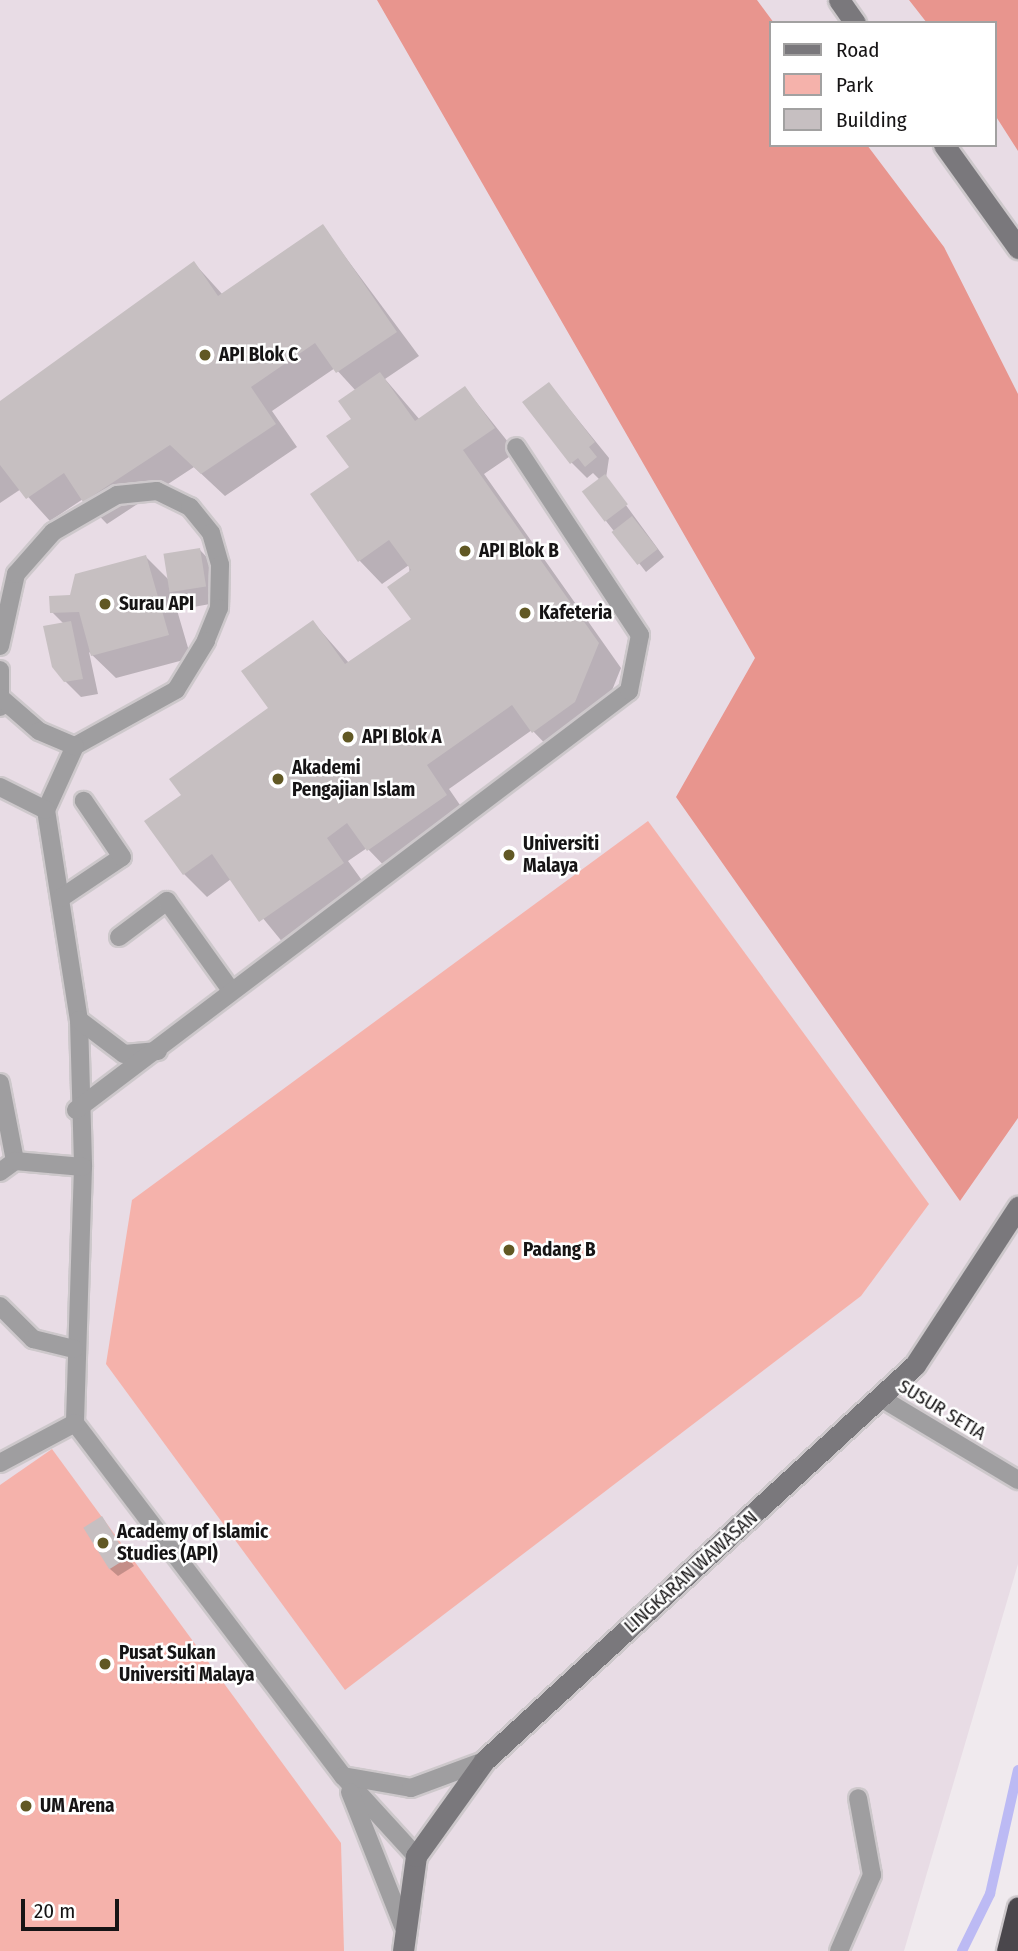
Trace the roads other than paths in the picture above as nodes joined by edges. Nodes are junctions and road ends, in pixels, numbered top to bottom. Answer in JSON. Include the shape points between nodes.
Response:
{"nodes":[{"id":1,"x":839,"y":0,"type":"edge"},
{"id":2,"x":854,"y":21,"type":"edge"},
{"id":3,"x":945,"y":147,"type":"edge"},
{"id":4,"x":1018,"y":248,"type":"edge"},
{"id":5,"x":516,"y":447,"type":"dead end"},
{"id":6,"x":0,"y":646,"type":"edge"},
{"id":7,"x":0,"y":670,"type":"edge"},
{"id":8,"x":1,"y":702,"type":"edge"},
{"id":9,"x":75,"y":747,"type":"junction"},
{"id":10,"x":0,"y":787,"type":"edge"},
{"id":11,"x":84,"y":801,"type":"dead end"},
{"id":12,"x":46,"y":810,"type":"junction"},
{"id":13,"x":61,"y":898,"type":"junction"},
{"id":14,"x":119,"y":937,"type":"dead end"},
{"id":15,"x":230,"y":989,"type":"junction"},
{"id":16,"x":79,"y":1020,"type":"junction"},
{"id":17,"x":159,"y":1051,"type":"junction"},
{"id":18,"x":0,"y":1083,"type":"edge"},
{"id":19,"x":76,"y":1110,"type":"junction"},
{"id":20,"x":7,"y":1166,"type":"edge"},
{"id":21,"x":83,"y":1167,"type":"junction"},
{"id":22,"x":1018,"y":1207,"type":"edge"},
{"id":23,"x":0,"y":1306,"type":"edge"},
{"id":24,"x":74,"y":1349,"type":"junction"},
{"id":25,"x":881,"y":1398,"type":"junction"},
{"id":26,"x":75,"y":1423,"type":"junction"},
{"id":27,"x":0,"y":1463,"type":"edge"},
{"id":28,"x":1018,"y":1480,"type":"edge"},
{"id":29,"x":484,"y":1761,"type":"junction"},
{"id":30,"x":343,"y":1776,"type":"junction"},
{"id":31,"x":858,"y":1798,"type":"dead end"},
{"id":32,"x":416,"y":1856,"type":"junction"},
{"id":33,"x":1018,"y":1907,"type":"edge"},
{"id":34,"x":403,"y":1926,"type":"junction"},
{"id":35,"x":403,"y":1951,"type":"edge"},
{"id":36,"x":839,"y":1951,"type":"edge"},
{"id":37,"x":1007,"y":1951,"type":"edge"}],
"edges":[{"from":1,"to":2,"type":"street"},
{"from":3,"to":4,"type":"street"},
{"from":5,"to":15,"type":"lane","via":[[640,635],[629,691]]},
{"from":6,"to":9,"type":"lane","via":[[16,574],[53,532],[117,495],[158,491],[190,507],[211,533],[220,565],[219,608],[176,690]]},
{"from":7,"to":8,"type":"lane"},
{"from":8,"to":9,"type":"lane","via":[[39,731]]},
{"from":9,"to":12,"type":"lane"},
{"from":10,"to":12,"type":"lane"},
{"from":11,"to":13,"type":"lane","via":[[122,857]]},
{"from":12,"to":13,"type":"lane"},
{"from":13,"to":16,"type":"lane"},
{"from":14,"to":15,"type":"lane","via":[[167,901]]},
{"from":15,"to":17,"type":"lane"},
{"from":16,"to":17,"type":"lane","via":[[124,1054]]},
{"from":16,"to":19,"type":"lane"},
{"from":17,"to":19,"type":"lane"},
{"from":18,"to":20,"type":"lane"},
{"from":19,"to":21,"type":"lane"},
{"from":20,"to":21,"type":"lane"},
{"from":21,"to":24,"type":"lane"},
{"from":22,"to":25,"type":"street","name":"LINGKARAN WAWASAN","via":[[915,1366]]},
{"from":23,"to":24,"type":"lane","via":[[33,1339]]},
{"from":24,"to":26,"type":"lane"},
{"from":25,"to":28,"type":"lane","name":"SUSUR SETIA"},
{"from":25,"to":29,"type":"street","name":"LINGKARAN WAWASAN"},
{"from":26,"to":27,"type":"lane"},
{"from":26,"to":30,"type":"lane"},
{"from":29,"to":30,"type":"lane","via":[[411,1788]]},
{"from":29,"to":32,"type":"street","name":"LINGKARAN WAWASAN"},
{"from":30,"to":32,"type":"lane"},
{"from":30,"to":34,"type":"lane"},
{"from":31,"to":36,"type":"lane","via":[[872,1875]]},
{"from":32,"to":34,"type":"street","name":"LINGKARAN WAWASAN"},
{"from":33,"to":37,"type":"highway"},
{"from":34,"to":35,"type":"street","name":"LINGKARAN WAWASAN"}]}
